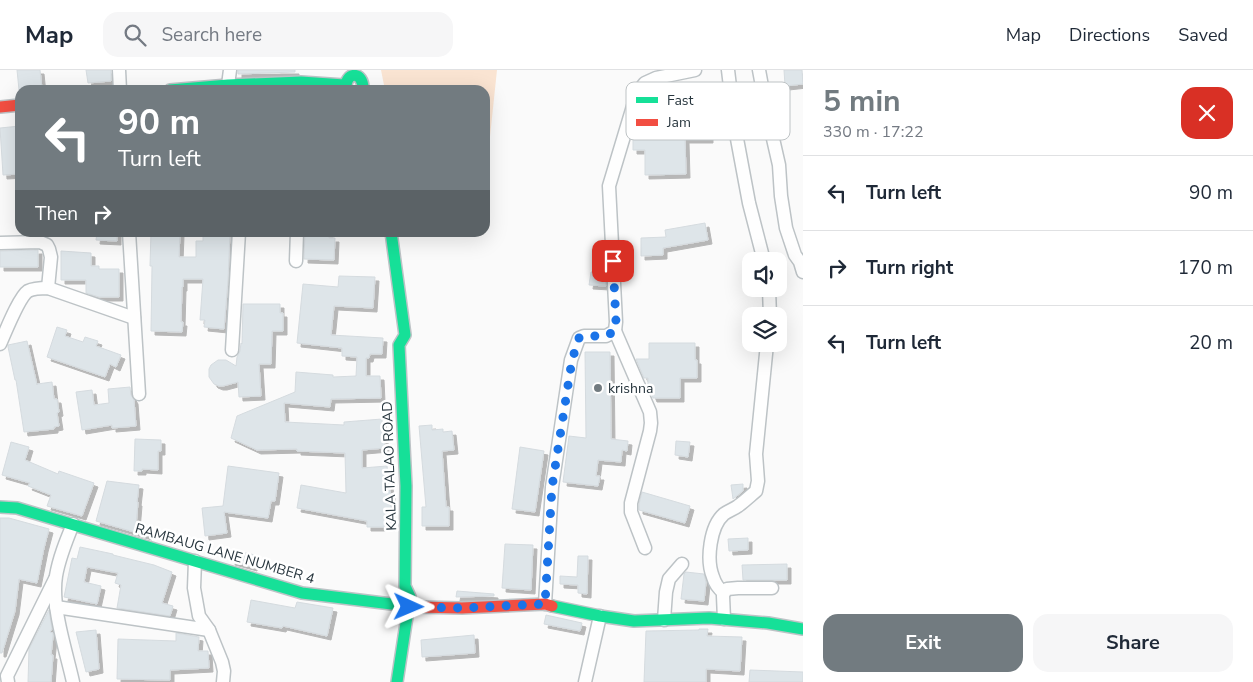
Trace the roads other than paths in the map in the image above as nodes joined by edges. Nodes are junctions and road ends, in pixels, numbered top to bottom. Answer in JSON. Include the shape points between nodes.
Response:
{"nodes":[{"id":1,"x":119,"y":70,"type":"edge"},
{"id":2,"x":230,"y":70,"type":"edge"},
{"id":3,"x":695,"y":70,"type":"edge"},
{"id":4,"x":345,"y":81,"type":"edge"},
{"id":5,"x":647,"y":82,"type":"edge"},
{"id":6,"x":362,"y":83,"type":"edge"},
{"id":7,"x":120,"y":85,"type":"edge"},
{"id":8,"x":228,"y":85,"type":"edge"},
{"id":9,"x":274,"y":85,"type":"edge"},
{"id":10,"x":15,"y":106,"type":"edge"},
{"id":11,"x":0,"y":107,"type":"edge"},
{"id":12,"x":626,"y":130,"type":"edge"},
{"id":13,"x":737,"y":140,"type":"edge"},
{"id":14,"x":773,"y":140,"type":"edge"},
{"id":15,"x":129,"y":237,"type":"edge"},
{"id":16,"x":239,"y":237,"type":"edge"},
{"id":17,"x":297,"y":237,"type":"edge"},
{"id":18,"x":382,"y":237,"type":"edge"},
{"id":19,"x":392,"y":237,"type":"edge"},
{"id":20,"x":0,"y":243,"type":"edge"},
{"id":21,"x":762,"y":252,"type":"edge"},
{"id":22,"x":296,"y":261,"type":"dead end"},
{"id":23,"x":803,"y":272,"type":"edge"},
{"id":24,"x":48,"y":288,"type":"junction"},
{"id":25,"x":390,"y":308,"type":"dead end"},
{"id":26,"x":134,"y":318,"type":"junction"},
{"id":27,"x":615,"y":331,"type":"junction"},
{"id":28,"x":0,"y":344,"type":"edge"},
{"id":29,"x":232,"y":350,"type":"dead end"},
{"id":30,"x":766,"y":352,"type":"edge"},
{"id":31,"x":139,"y":394,"type":"dead end"},
{"id":32,"x":0,"y":507,"type":"edge"},
{"id":33,"x":72,"y":524,"type":"junction"},
{"id":34,"x":645,"y":548,"type":"dead end"},
{"id":35,"x":195,"y":561,"type":"junction"},
{"id":36,"x":682,"y":564,"type":"dead end"},
{"id":37,"x":56,"y":577,"type":"junction"},
{"id":38,"x":772,"y":588,"type":"dead end"},
{"id":39,"x":724,"y":594,"type":"junction"},
{"id":40,"x":545,"y":604,"type":"junction"},
{"id":41,"x":404,"y":606,"type":"junction"},
{"id":42,"x":56,"y":607,"type":"junction"},
{"id":43,"x":600,"y":616,"type":"junction"},
{"id":44,"x":724,"y":619,"type":"junction"},
{"id":45,"x":664,"y":620,"type":"junction"},
{"id":46,"x":803,"y":629,"type":"edge"},
{"id":47,"x":209,"y":630,"type":"junction"},
{"id":48,"x":8,"y":682,"type":"edge"},
{"id":49,"x":73,"y":682,"type":"edge"},
{"id":50,"x":223,"y":682,"type":"edge"},
{"id":51,"x":386,"y":682,"type":"edge"},
{"id":52,"x":397,"y":682,"type":"edge"},
{"id":53,"x":585,"y":682,"type":"edge"}],
"edges":[{"from":1,"to":7,"type":"street"},
{"from":2,"to":8,"type":"street"},
{"from":3,"to":5,"type":"street"},
{"from":4,"to":6,"type":"street","via":[[355,75]]},
{"from":4,"to":9,"type":"street"},
{"from":10,"to":11,"type":"street"},
{"from":12,"to":27,"type":"street","via":[[609,186]]},
{"from":13,"to":21,"type":"street"},
{"from":14,"to":23,"type":"street","via":[[786,228]]},
{"from":15,"to":26,"type":"street"},
{"from":16,"to":29,"type":"street"},
{"from":17,"to":22,"type":"street"},
{"from":18,"to":25,"type":"street"},
{"from":19,"to":41,"type":"street","name":"KALA TALAO ROAD","via":[[405,335],[396,341],[406,486],[406,586],[401,594]]},
{"from":20,"to":24,"type":"street","via":[[40,242],[47,245],[51,257]]},
{"from":24,"to":26,"type":"street"},
{"from":24,"to":28,"type":"street","via":[[28,291]]},
{"from":26,"to":31,"type":"street"},
{"from":27,"to":34,"type":"street","via":[[650,412],[650,431],[631,503],[631,512]]},
{"from":27,"to":40,"type":"street","via":[[606,336],[579,338],[572,360],[552,487]]},
{"from":30,"to":39,"type":"street","via":[[756,454],[756,491],[717,522],[710,546],[713,578]]},
{"from":32,"to":33,"type":"street","name":"RAMBAUG LANE NUMBER 4","via":[[18,508]]},
{"from":33,"to":35,"type":"street","name":"RAMBAUG LANE NUMBER 4"},
{"from":33,"to":37,"type":"street"},
{"from":35,"to":41,"type":"street","name":"RAMBAUG LANE NUMBER 4","via":[[302,593]]},
{"from":35,"to":47,"type":"street","via":[[194,588],[199,616]]},
{"from":36,"to":45,"type":"street","via":[[669,579]]},
{"from":37,"to":42,"type":"street"},
{"from":37,"to":48,"type":"street","via":[[7,676]]},
{"from":38,"to":39,"type":"street","via":[[727,589]]},
{"from":39,"to":44,"type":"street"},
{"from":40,"to":41,"type":"street","name":"RAMBAUG LANE NUMBER 4","via":[[462,608]]},
{"from":40,"to":43,"type":"street","name":"RAMBAUG LANE NUMBER 4"},
{"from":41,"to":51,"type":"street","name":"KALA TALAO ROAD"},
{"from":41,"to":52,"type":"street","name":"KALA TALAO ROAD"},
{"from":42,"to":47,"type":"street"},
{"from":42,"to":49,"type":"street"},
{"from":43,"to":45,"type":"street","name":"RAMBAUG LANE NUMBER 4","via":[[634,621]]},
{"from":43,"to":53,"type":"street"},
{"from":44,"to":45,"type":"street","name":"RAMBAUG LANE NUMBER 4"},
{"from":44,"to":46,"type":"street","name":"RAMBAUG LANE NUMBER 4"},
{"from":47,"to":50,"type":"street","via":[[222,662]]}]}
